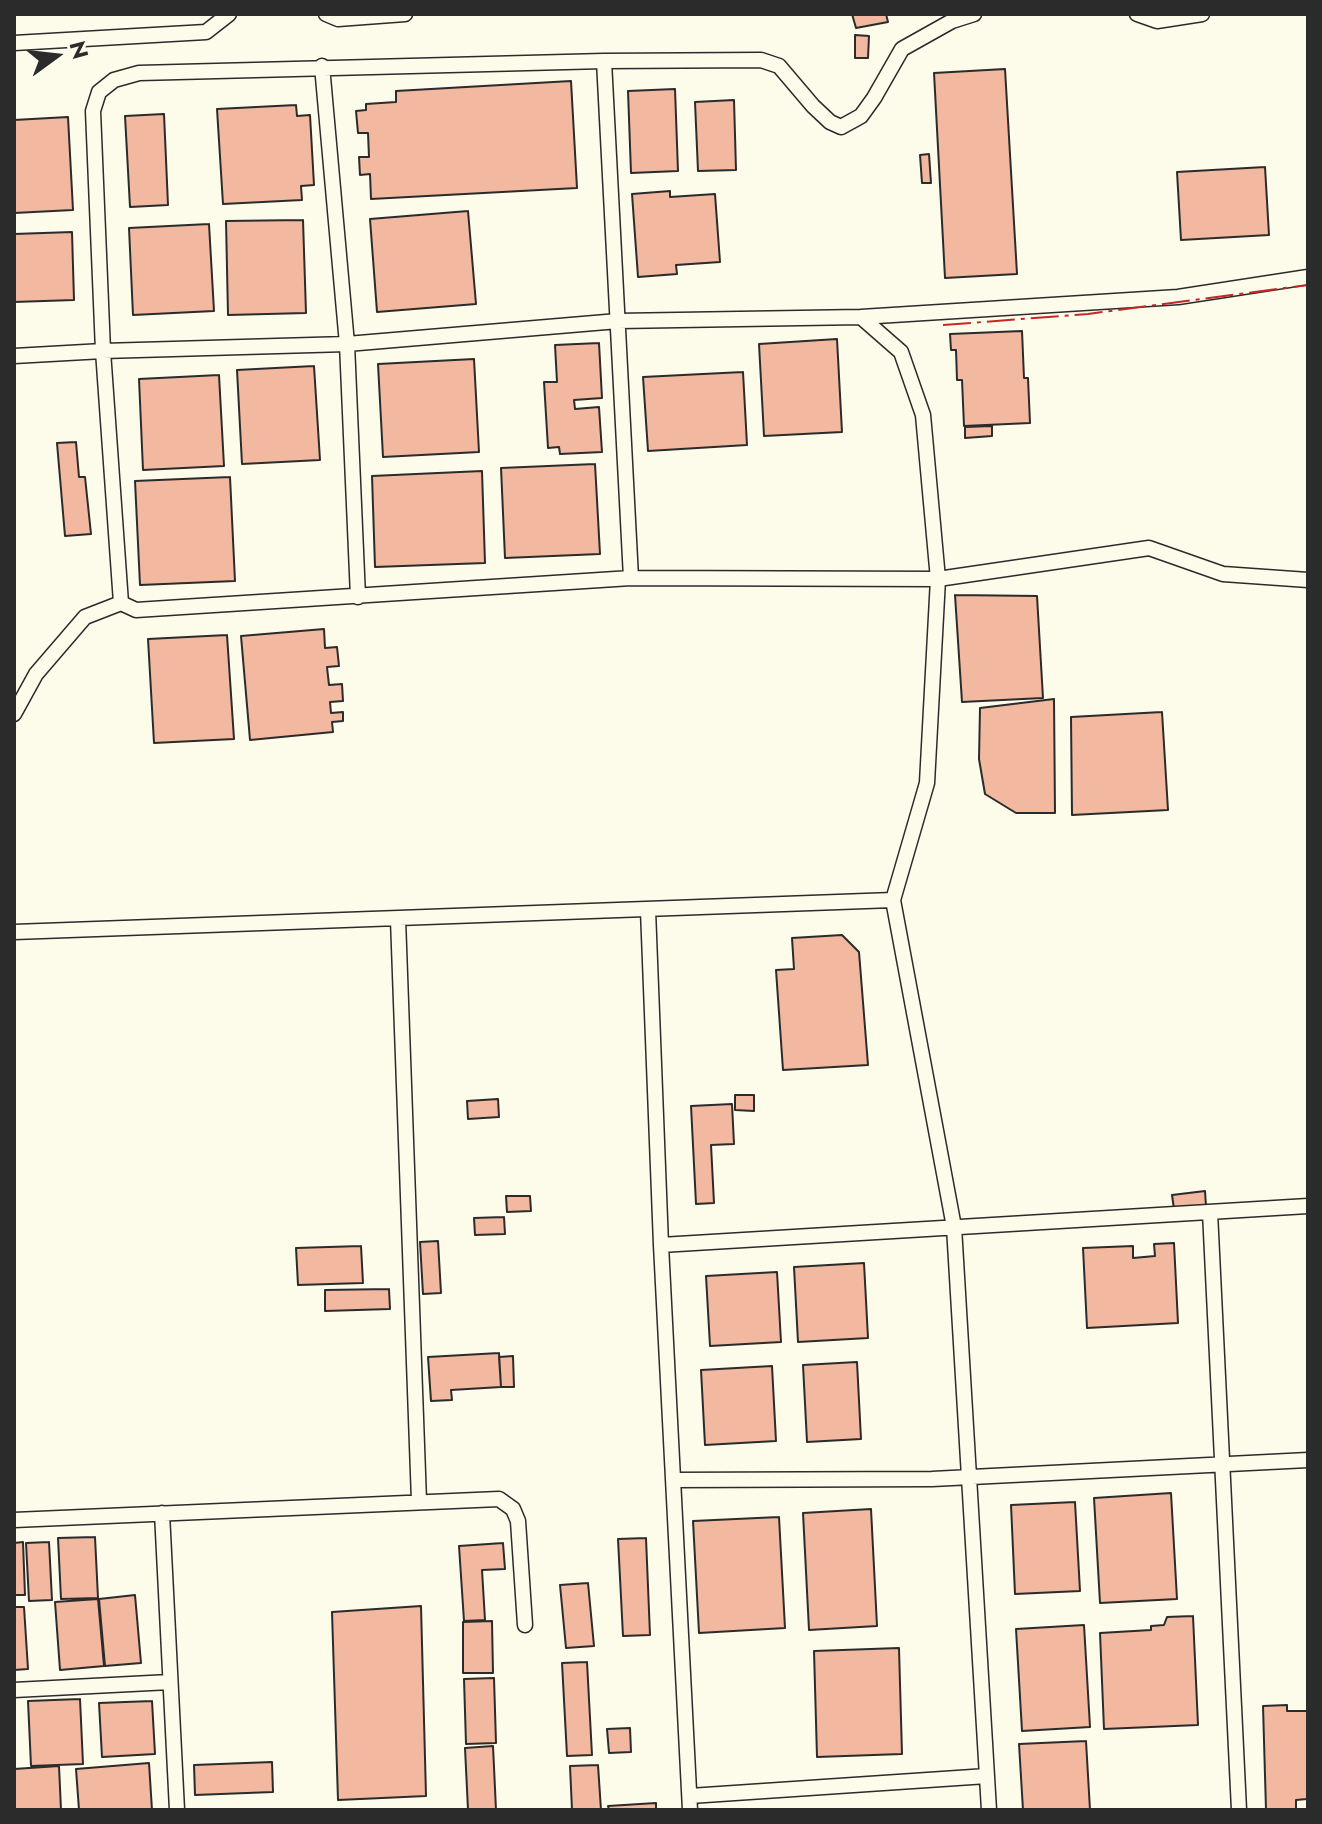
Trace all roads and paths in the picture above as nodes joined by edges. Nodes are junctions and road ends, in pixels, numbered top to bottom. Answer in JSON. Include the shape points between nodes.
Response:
{"nodes":[{"id":1,"x":229,"y":14,"type":"edge"},
{"id":2,"x":326,"y":14,"type":"edge"},
{"id":3,"x":405,"y":14,"type":"edge"},
{"id":4,"x":974,"y":14,"type":"edge"},
{"id":5,"x":1137,"y":14,"type":"edge"},
{"id":6,"x":1202,"y":14,"type":"edge"},
{"id":7,"x":1156,"y":18,"type":"edge"},
{"id":8,"x":14,"y":43,"type":"edge"},
{"id":9,"x":604,"y":61,"type":"junction"},
{"id":10,"x":322,"y":66,"type":"junction"},
{"id":11,"x":1308,"y":277,"type":"edge"},
{"id":12,"x":861,"y":317,"type":"junction"},
{"id":13,"x":618,"y":321,"type":"junction"},
{"id":14,"x":347,"y":344,"type":"junction"},
{"id":15,"x":103,"y":351,"type":"junction"},
{"id":16,"x":14,"y":356,"type":"edge"},
{"id":17,"x":631,"y":578,"type":"junction"},
{"id":18,"x":938,"y":579,"type":"junction"},
{"id":19,"x":1308,"y":580,"type":"edge"},
{"id":20,"x":358,"y":597,"type":"junction"},
{"id":21,"x":121,"y":603,"type":"junction"},
{"id":22,"x":14,"y":714,"type":"edge"},
{"id":23,"x":893,"y":900,"type":"junction"},
{"id":24,"x":648,"y":910,"type":"junction"},
{"id":25,"x":398,"y":919,"type":"junction"},
{"id":26,"x":14,"y":932,"type":"edge"},
{"id":27,"x":1308,"y":1206,"type":"edge"},
{"id":28,"x":1210,"y":1212,"type":"junction"},
{"id":29,"x":954,"y":1227,"type":"junction"},
{"id":30,"x":661,"y":1245,"type":"junction"},
{"id":31,"x":1308,"y":1460,"type":"edge"},
{"id":32,"x":1222,"y":1466,"type":"junction"},
{"id":33,"x":969,"y":1478,"type":"junction"},
{"id":34,"x":674,"y":1480,"type":"junction"},
{"id":35,"x":419,"y":1501,"type":"junction"},
{"id":36,"x":162,"y":1513,"type":"junction"},
{"id":37,"x":14,"y":1520,"type":"edge"},
{"id":38,"x":525,"y":1625,"type":"dead end"},
{"id":39,"x":170,"y":1682,"type":"junction"},
{"id":40,"x":14,"y":1690,"type":"edge"},
{"id":41,"x":987,"y":1776,"type":"junction"},
{"id":42,"x":690,"y":1803,"type":"edge"},
{"id":43,"x":177,"y":1810,"type":"edge"},
{"id":44,"x":989,"y":1810,"type":"edge"},
{"id":45,"x":1239,"y":1810,"type":"edge"}],
"edges":[{"from":1,"to":8,"type":"street","via":[[206,32]]},
{"from":2,"to":3,"type":"street","via":[[338,19]]},
{"from":4,"to":9,"type":"street","via":[[902,49],[861,116],[841,127],[813,106],[779,66],[761,60]]},
{"from":5,"to":7,"type":"street"},
{"from":6,"to":7,"type":"street"},
{"from":9,"to":10,"type":"street"},
{"from":9,"to":13,"type":"street"},
{"from":10,"to":14,"type":"street"},
{"from":10,"to":15,"type":"street","via":[[139,73],[114,80],[99,92],[93,111]]},
{"from":11,"to":12,"type":"street","via":[[1178,297]]},
{"from":12,"to":13,"type":"street"},
{"from":12,"to":18,"type":"street","via":[[901,352],[923,415]]},
{"from":13,"to":14,"type":"street"},
{"from":13,"to":17,"type":"street"},
{"from":14,"to":15,"type":"street"},
{"from":14,"to":20,"type":"street"},
{"from":15,"to":16,"type":"street"},
{"from":15,"to":21,"type":"street"},
{"from":17,"to":18,"type":"street"},
{"from":17,"to":20,"type":"street"},
{"from":18,"to":19,"type":"street","via":[[1149,548],[1223,574]]},
{"from":18,"to":23,"type":"street","via":[[927,783]]},
{"from":20,"to":21,"type":"street","via":[[136,610]]},
{"from":21,"to":22,"type":"street","via":[[85,617],[36,674]]},
{"from":23,"to":24,"type":"street"},
{"from":23,"to":29,"type":"street"},
{"from":24,"to":25,"type":"street"},
{"from":24,"to":30,"type":"street"},
{"from":25,"to":26,"type":"street"},
{"from":25,"to":35,"type":"street"},
{"from":27,"to":28,"type":"street"},
{"from":28,"to":29,"type":"street"},
{"from":28,"to":32,"type":"street"},
{"from":29,"to":30,"type":"street"},
{"from":29,"to":33,"type":"street"},
{"from":30,"to":34,"type":"street"},
{"from":31,"to":32,"type":"street"},
{"from":32,"to":33,"type":"street"},
{"from":32,"to":45,"type":"street"},
{"from":33,"to":34,"type":"street"},
{"from":33,"to":41,"type":"street"},
{"from":34,"to":42,"type":"street"},
{"from":35,"to":36,"type":"street"},
{"from":35,"to":38,"type":"street","via":[[494,1499],[513,1509]]},
{"from":36,"to":37,"type":"street"},
{"from":36,"to":39,"type":"street"},
{"from":39,"to":40,"type":"street"},
{"from":39,"to":43,"type":"street"},
{"from":41,"to":42,"type":"street"},
{"from":41,"to":44,"type":"street"}]}
